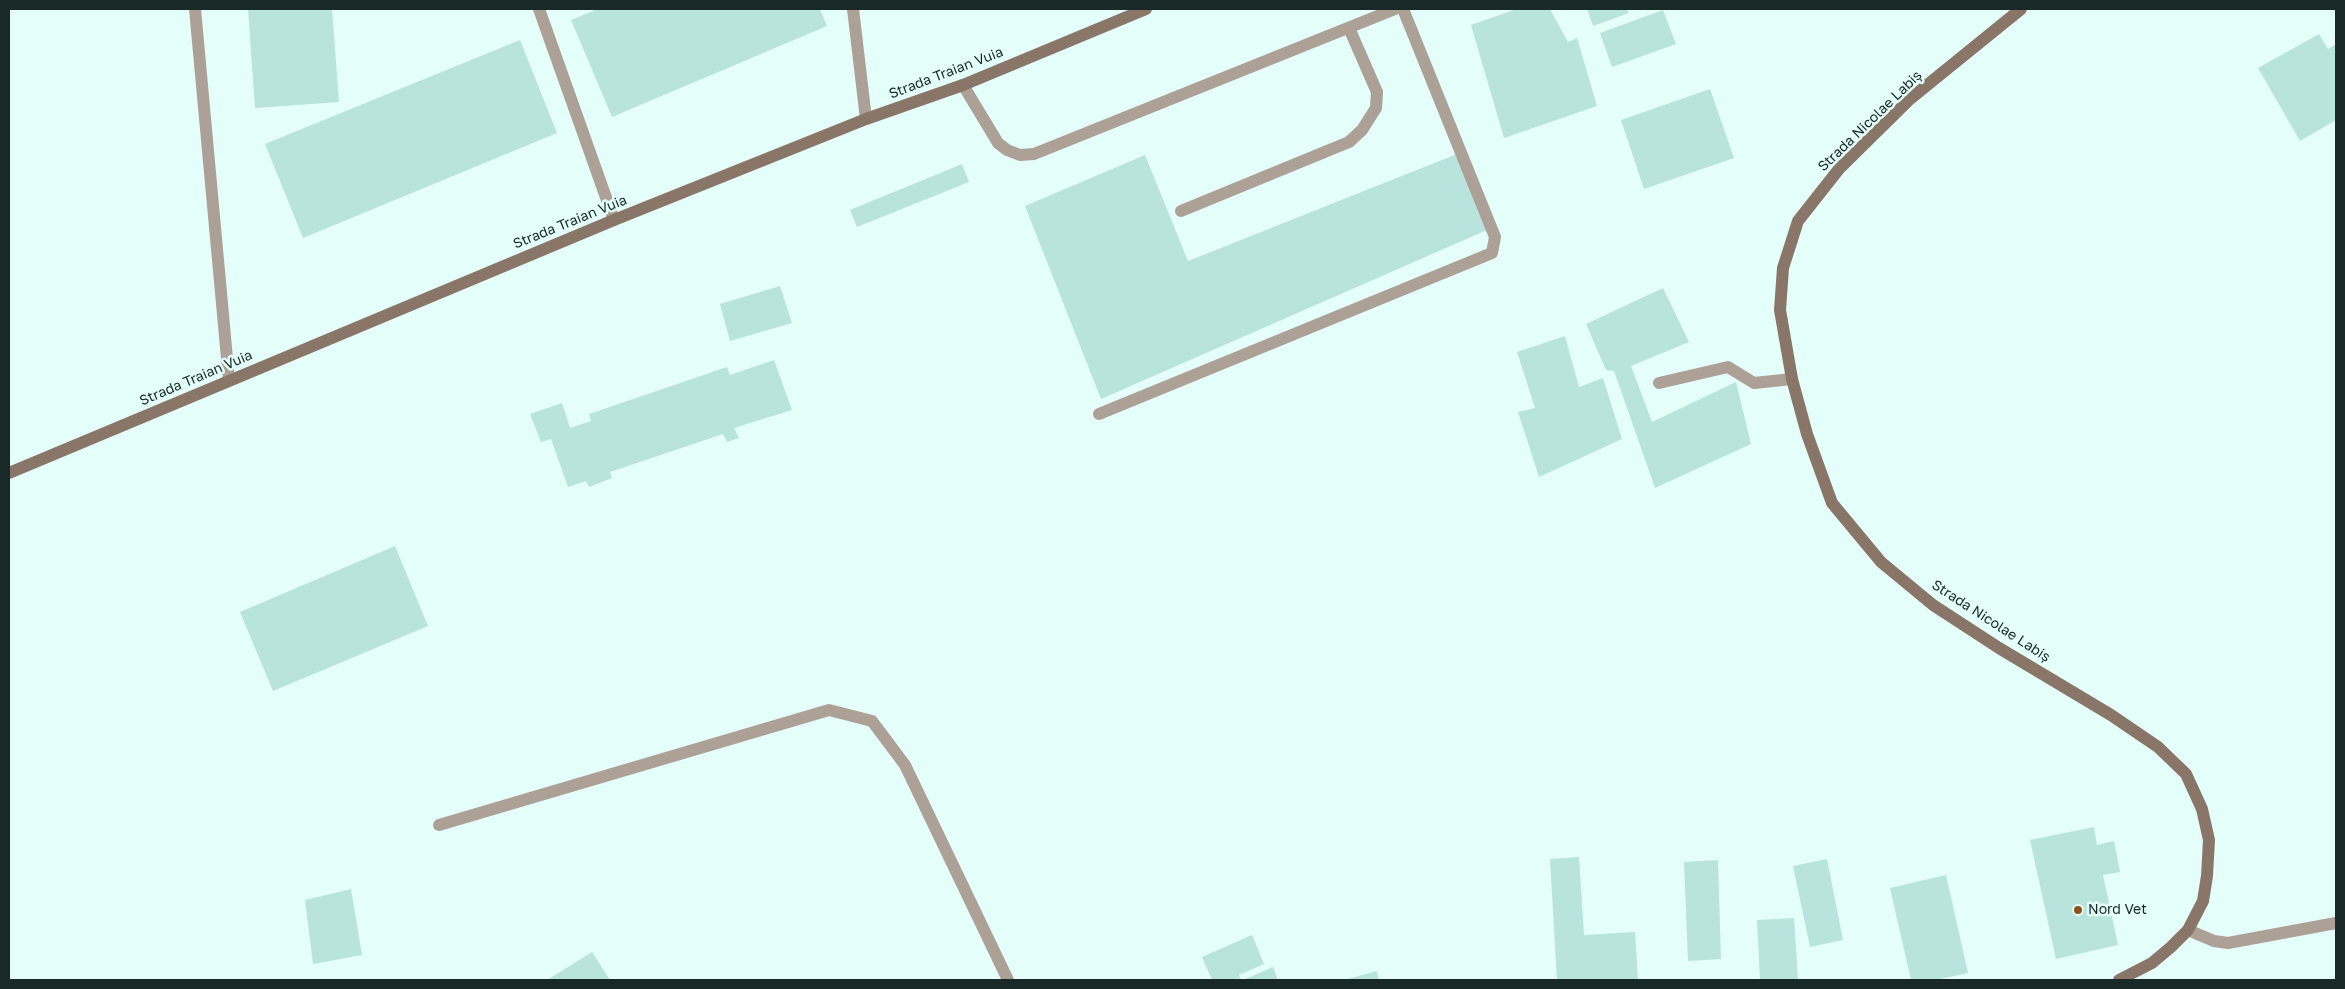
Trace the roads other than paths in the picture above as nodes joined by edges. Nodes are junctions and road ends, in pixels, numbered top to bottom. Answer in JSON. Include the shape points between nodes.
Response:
{"nodes":[{"id":1,"x":195,"y":9,"type":"edge"},
{"id":2,"x":539,"y":9,"type":"edge"},
{"id":3,"x":853,"y":9,"type":"edge"},
{"id":4,"x":1146,"y":9,"type":"edge"},
{"id":5,"x":1395,"y":9,"type":"edge"},
{"id":6,"x":1403,"y":9,"type":"edge"},
{"id":7,"x":2021,"y":9,"type":"edge"},
{"id":8,"x":1349,"y":28,"type":"junction"},
{"id":9,"x":963,"y":84,"type":"junction"},
{"id":10,"x":866,"y":120,"type":"junction"},
{"id":11,"x":1181,"y":211,"type":"dead end"},
{"id":12,"x":614,"y":220,"type":"junction"},
{"id":13,"x":1792,"y":379,"type":"junction"},
{"id":14,"x":229,"y":380,"type":"junction"},
{"id":15,"x":1659,"y":383,"type":"dead end"},
{"id":16,"x":1099,"y":414,"type":"dead end"},
{"id":17,"x":9,"y":473,"type":"edge"},
{"id":18,"x":439,"y":825,"type":"dead end"},
{"id":19,"x":2336,"y":923,"type":"edge"},
{"id":20,"x":2188,"y":930,"type":"junction"},
{"id":21,"x":1008,"y":980,"type":"edge"},
{"id":22,"x":2118,"y":980,"type":"edge"}],
"edges":[{"from":1,"to":14,"type":"street"},
{"from":2,"to":12,"type":"street"},
{"from":3,"to":10,"type":"street"},
{"from":4,"to":9,"type":"street","name":"Strada Traian Vuia"},
{"from":5,"to":8,"type":"street"},
{"from":6,"to":16,"type":"street","via":[[1495,237],[1492,253]]},
{"from":7,"to":13,"type":"street","name":"Strada Nicolae Labiș","via":[[1910,99],[1839,168],[1798,221],[1783,268],[1780,310]]},
{"from":8,"to":9,"type":"street","via":[[1034,154],[1020,155],[998,143]]},
{"from":8,"to":11,"type":"street","via":[[1377,92],[1376,108],[1362,130],[1350,142]]},
{"from":9,"to":10,"type":"street","name":"Strada Traian Vuia"},
{"from":10,"to":12,"type":"street","name":"Strada Traian Vuia"},
{"from":12,"to":14,"type":"street","name":"Strada Traian Vuia"},
{"from":13,"to":15,"type":"street","via":[[1754,383],[1728,367]]},
{"from":13,"to":20,"type":"street","name":"Strada Nicolae Labiș","via":[[1807,434],[1832,503],[1881,562],[1933,605],[1998,648],[2112,715],[2158,747],[2186,774],[2202,808],[2209,840],[2203,901]]},
{"from":14,"to":17,"type":"street","name":"Strada Traian Vuia"},
{"from":18,"to":21,"type":"street","via":[[829,710],[872,721],[905,765]]},
{"from":19,"to":20,"type":"street","via":[[2228,943],[2214,942]]},
{"from":20,"to":22,"type":"street","name":"Strada Nicolae Labiș","via":[[2152,963]]}]}
